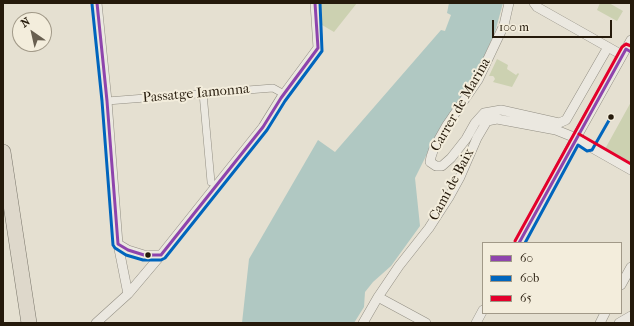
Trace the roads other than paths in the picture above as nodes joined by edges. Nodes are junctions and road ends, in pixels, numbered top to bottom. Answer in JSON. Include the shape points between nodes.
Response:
{"nodes":[{"id":1,"x":97,"y":3,"type":"edge"},
{"id":2,"x":315,"y":3,"type":"edge"},
{"id":3,"x":509,"y":3,"type":"edge"},
{"id":4,"x":534,"y":3,"type":"edge"},
{"id":5,"x":631,"y":40,"type":"edge"},
{"id":6,"x":608,"y":47,"type":"junction"},
{"id":7,"x":626,"y":52,"type":"edge"},
{"id":8,"x":203,"y":93,"type":"junction"},
{"id":9,"x":284,"y":94,"type":"junction"},
{"id":10,"x":107,"y":101,"type":"junction"},
{"id":11,"x":576,"y":138,"type":"junction"},
{"id":12,"x":3,"y":152,"type":"edge"},
{"id":13,"x":631,"y":170,"type":"edge"},
{"id":14,"x":211,"y":182,"type":"dead end"},
{"id":15,"x":520,"y":242,"type":"edge"},
{"id":16,"x":118,"y":244,"type":"junction"},
{"id":17,"x":161,"y":255,"type":"junction"},
{"id":18,"x":631,"y":267,"type":"edge"},
{"id":19,"x":622,"y":283,"type":"edge"},
{"id":20,"x":128,"y":294,"type":"junction"},
{"id":21,"x":378,"y":297,"type":"junction"},
{"id":22,"x":482,"y":312,"type":"edge"},
{"id":23,"x":605,"y":314,"type":"edge"},
{"id":24,"x":631,"y":316,"type":"edge"},
{"id":25,"x":29,"y":321,"type":"edge"},
{"id":26,"x":96,"y":323,"type":"edge"},
{"id":27,"x":363,"y":323,"type":"edge"},
{"id":28,"x":426,"y":323,"type":"edge"},
{"id":29,"x":476,"y":323,"type":"edge"},
{"id":30,"x":600,"y":323,"type":"edge"},
{"id":31,"x":619,"y":323,"type":"edge"}],
"edges":[{"from":1,"to":10,"type":"street"},
{"from":2,"to":9,"type":"street","via":[[318,48]]},
{"from":3,"to":6,"type":"street","name":"Carrer de Marina","via":[[504,25],[478,80],[446,125],[434,148],[430,162],[436,166],[442,166],[466,140],[484,113],[502,110],[559,123],[566,120]]},
{"from":4,"to":6,"type":"street"},
{"from":5,"to":7,"type":"street"},
{"from":6,"to":7,"type":"street"},
{"from":7,"to":11,"type":"street"},
{"from":8,"to":9,"type":"street","name":"Passatge Iamonna","via":[[273,88]]},
{"from":8,"to":10,"type":"street","name":"Passatge Iamonna"},
{"from":8,"to":14,"type":"street"},
{"from":9,"to":17,"type":"street","via":[[262,127]]},
{"from":10,"to":16,"type":"street"},
{"from":11,"to":13,"type":"street"},
{"from":11,"to":15,"type":"street"},
{"from":11,"to":21,"type":"street","name":"Camí de Baix","via":[[534,125],[497,118],[487,120],[449,197]]},
{"from":12,"to":25,"type":"main road"},
{"from":16,"to":17,"type":"street","via":[[144,255]]},
{"from":16,"to":20,"type":"street"},
{"from":17,"to":20,"type":"street"},
{"from":18,"to":19,"type":"street"},
{"from":20,"to":26,"type":"street"},
{"from":21,"to":27,"type":"street","name":"Camí de Baix"},
{"from":21,"to":28,"type":"street"},
{"from":22,"to":29,"type":"street"},
{"from":23,"to":30,"type":"street"},
{"from":24,"to":31,"type":"street"}]}
